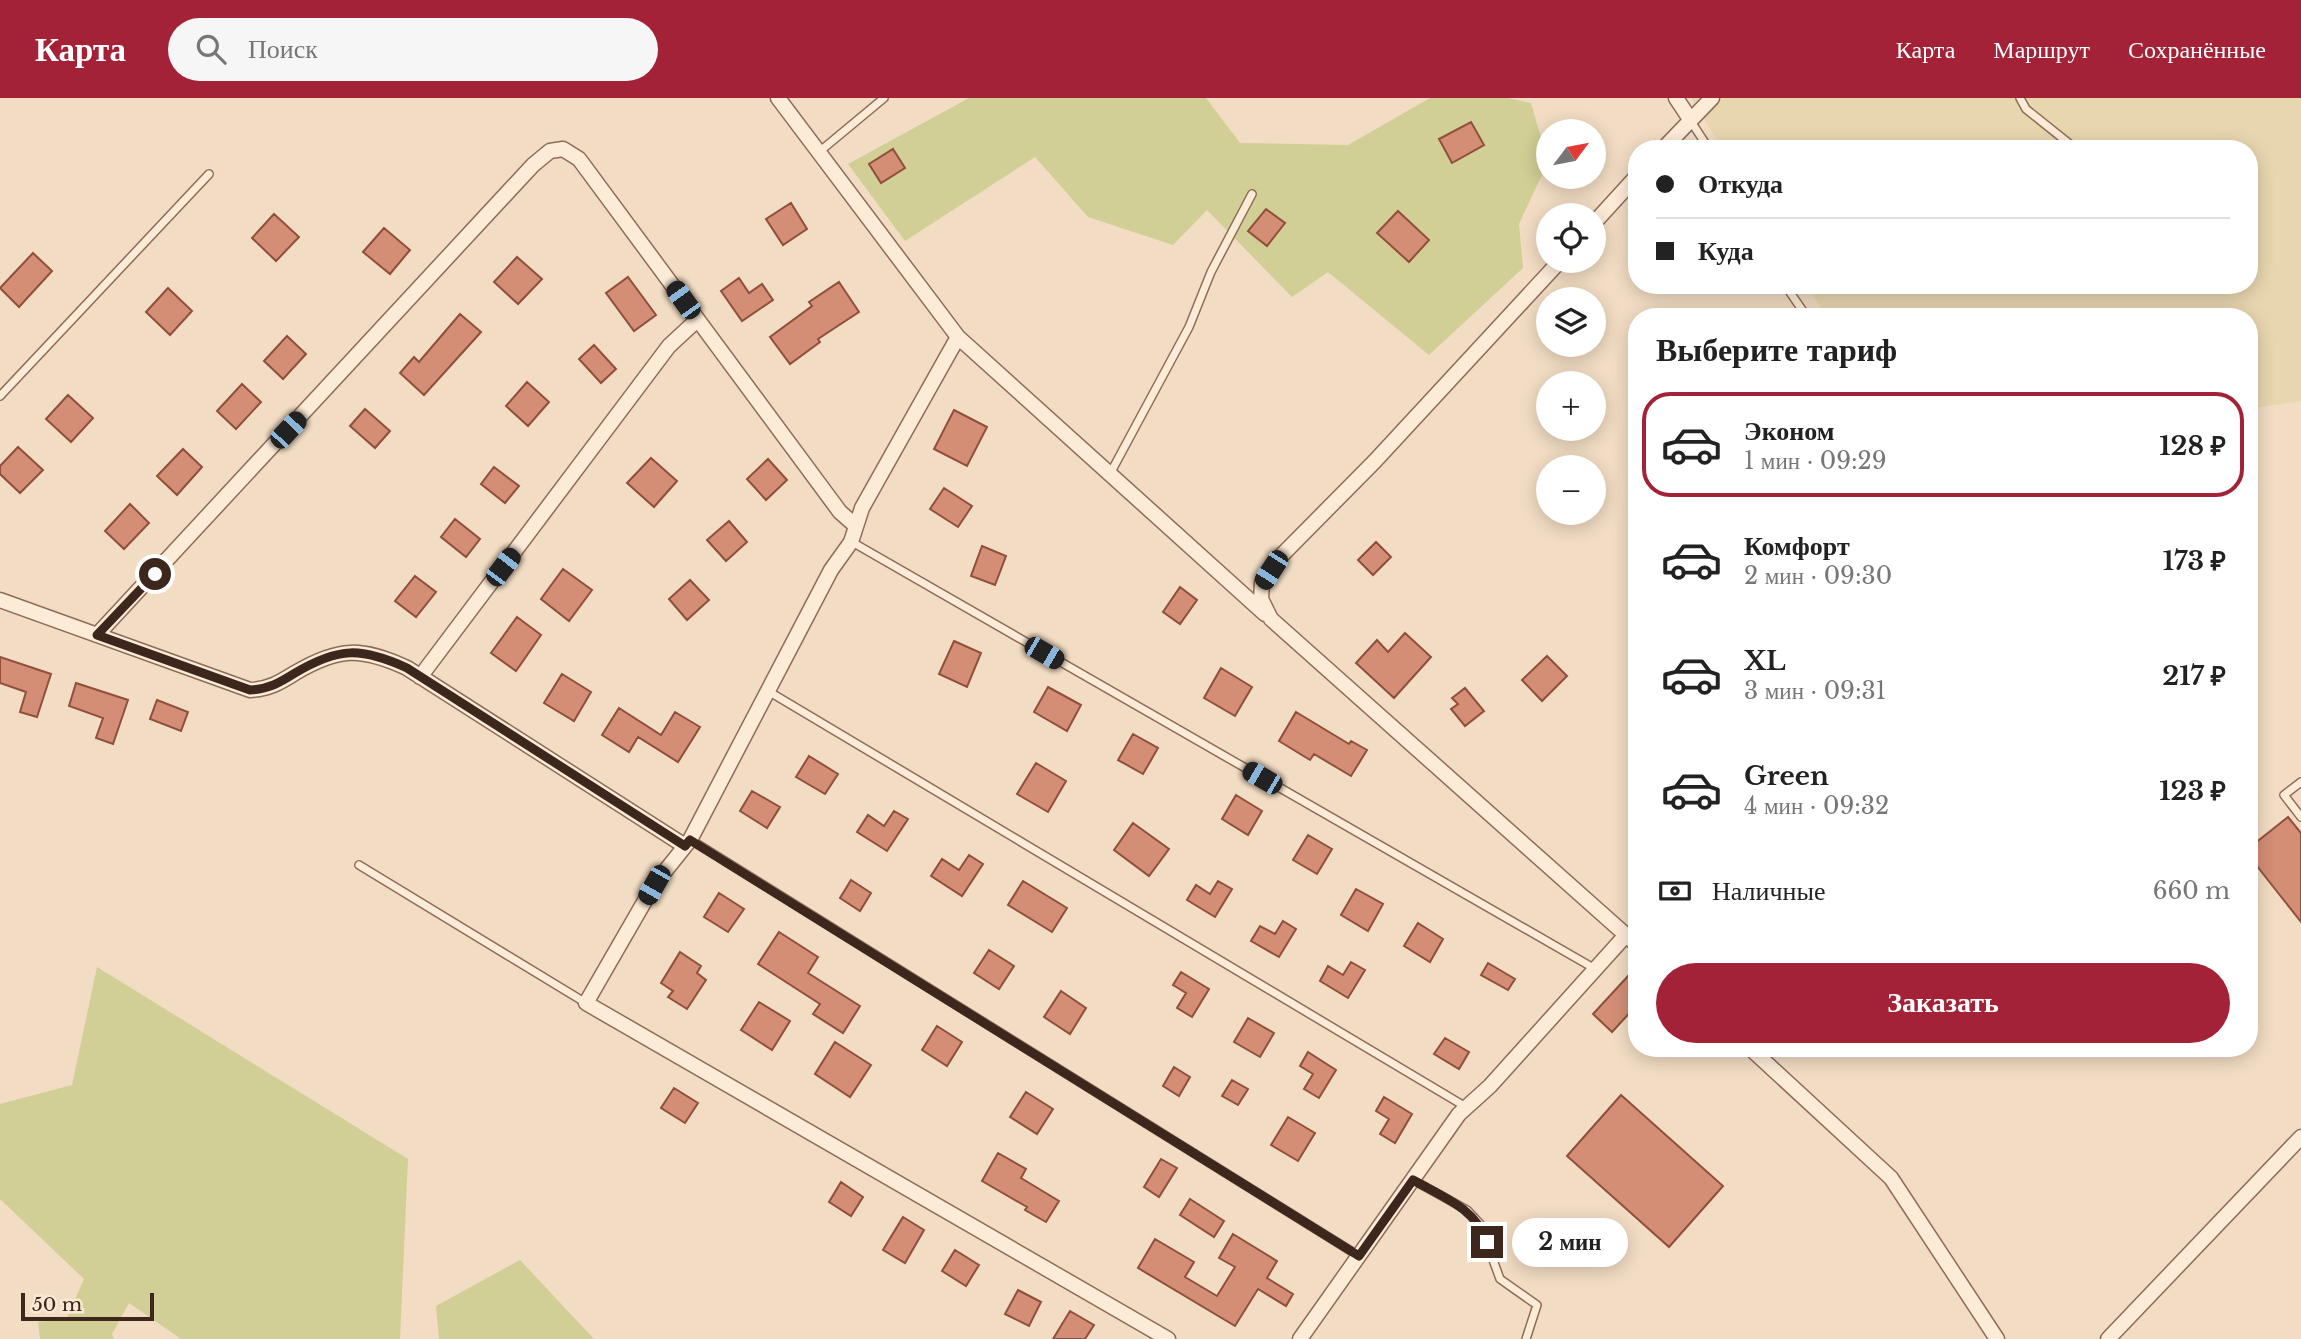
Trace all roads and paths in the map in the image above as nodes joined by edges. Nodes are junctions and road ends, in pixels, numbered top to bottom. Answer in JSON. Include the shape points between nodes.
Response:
{"nodes":[{"id":1,"x":778,"y":98,"type":"edge"},
{"id":2,"x":884,"y":98,"type":"edge"},
{"id":3,"x":1676,"y":98,"type":"edge"},
{"id":4,"x":1712,"y":98,"type":"edge"},
{"id":5,"x":2021,"y":98,"type":"edge"},
{"id":6,"x":1690,"y":119,"type":"junction"},
{"id":7,"x":1671,"y":140,"type":"edge"},
{"id":8,"x":1703,"y":140,"type":"edge"},
{"id":9,"x":2065,"y":140,"type":"edge"},
{"id":10,"x":819,"y":152,"type":"junction"},
{"id":11,"x":209,"y":174,"type":"dead end"},
{"id":12,"x":1628,"y":186,"type":"edge"},
{"id":13,"x":1252,"y":194,"type":"dead end"},
{"id":14,"x":1606,"y":210,"type":"edge"},
{"id":15,"x":1549,"y":273,"type":"edge"},
{"id":16,"x":697,"y":320,"type":"junction"},
{"id":17,"x":958,"y":337,"type":"junction"},
{"id":18,"x":0,"y":396,"type":"edge"},
{"id":19,"x":1111,"y":472,"type":"junction"},
{"id":20,"x":856,"y":526,"type":"junction"},
{"id":21,"x":851,"y":542,"type":"junction"},
{"id":22,"x":0,"y":600,"type":"edge"},
{"id":23,"x":1271,"y":619,"type":"junction"},
{"id":24,"x":97,"y":635,"type":"junction"},
{"id":25,"x":420,"y":677,"type":"junction"},
{"id":26,"x":768,"y":691,"type":"junction"},
{"id":27,"x":2301,"y":782,"type":"edge"},
{"id":28,"x":2301,"y":817,"type":"edge"},
{"id":29,"x":687,"y":843,"type":"junction"},
{"id":30,"x":359,"y":865,"type":"dead end"},
{"id":31,"x":1628,"y":936,"type":"edge"},
{"id":32,"x":1628,"y":942,"type":"edge"},
{"id":33,"x":1597,"y":970,"type":"junction"},
{"id":34,"x":586,"y":1003,"type":"junction"},
{"id":35,"x":1760,"y":1057,"type":"edge"},
{"id":36,"x":1466,"y":1107,"type":"junction"},
{"id":37,"x":2301,"y":1137,"type":"edge"},
{"id":38,"x":1413,"y":1180,"type":"junction"},
{"id":39,"x":1359,"y":1256,"type":"junction"},
{"id":40,"x":1168,"y":1339,"type":"edge"},
{"id":41,"x":1300,"y":1339,"type":"edge"},
{"id":42,"x":1526,"y":1339,"type":"edge"},
{"id":43,"x":1997,"y":1339,"type":"edge"},
{"id":44,"x":2108,"y":1339,"type":"edge"}],
"edges":[{"from":1,"to":10,"type":"street"},
{"from":2,"to":10,"type":"lane"},
{"from":3,"to":6,"type":"street"},
{"from":4,"to":6,"type":"street"},
{"from":5,"to":9,"type":"lane","via":[[2026,109]]},
{"from":6,"to":7,"type":"street"},
{"from":6,"to":8,"type":"lane"},
{"from":10,"to":17,"type":"street"},
{"from":11,"to":18,"type":"lane"},
{"from":12,"to":14,"type":"street"},
{"from":13,"to":19,"type":"lane","via":[[1211,272],[1189,327]]},
{"from":15,"to":23,"type":"street","via":[[1280,556],[1262,583],[1261,599]]},
{"from":16,"to":20,"type":"street","via":[[840,512]]},
{"from":16,"to":24,"type":"street","via":[[579,159],[563,149],[550,151]]},
{"from":16,"to":25,"type":"street","via":[[668,346]]},
{"from":17,"to":19,"type":"street"},
{"from":17,"to":20,"type":"street"},
{"from":19,"to":23,"type":"street"},
{"from":20,"to":21,"type":"street"},
{"from":21,"to":26,"type":"street","via":[[831,570]]},
{"from":21,"to":33,"type":"lane"},
{"from":22,"to":24,"type":"street"},
{"from":23,"to":31,"type":"street"},
{"from":24,"to":25,"type":"street","via":[[250,690],[268,689],[322,657],[341,652],[377,656]]},
{"from":25,"to":29,"type":"street"},
{"from":26,"to":29,"type":"street"},
{"from":26,"to":36,"type":"lane"},
{"from":27,"to":28,"type":"lane","via":[[2284,795]]},
{"from":29,"to":34,"type":"street","via":[[654,885]]},
{"from":29,"to":39,"type":"lane"},
{"from":30,"to":34,"type":"lane"},
{"from":32,"to":33,"type":"street"},
{"from":33,"to":36,"type":"street"},
{"from":34,"to":40,"type":"street"},
{"from":35,"to":43,"type":"street","via":[[1891,1178]]},
{"from":36,"to":38,"type":"street"},
{"from":37,"to":44,"type":"street"},
{"from":38,"to":39,"type":"street"},
{"from":38,"to":42,"type":"lane","via":[[1467,1210],[1480,1224],[1500,1279],[1537,1306]]},
{"from":39,"to":41,"type":"street"}]}
